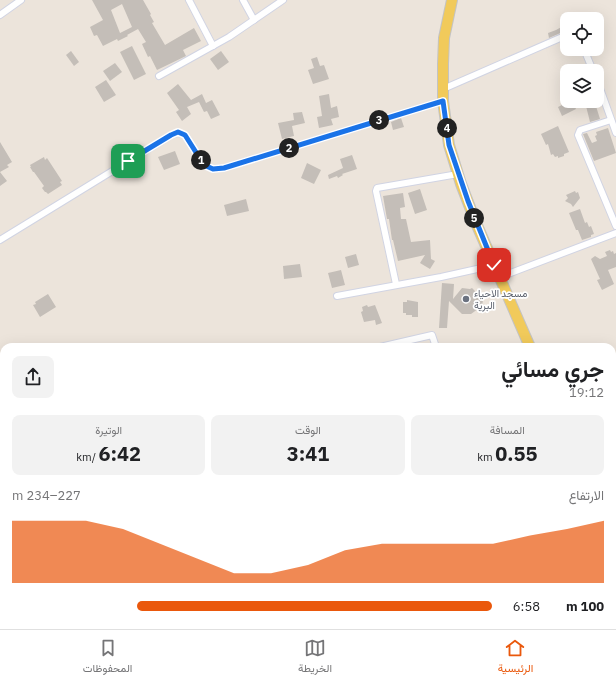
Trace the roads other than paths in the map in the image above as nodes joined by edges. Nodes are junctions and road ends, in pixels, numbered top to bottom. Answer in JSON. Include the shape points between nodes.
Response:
{"nodes":[{"id":1,"x":21,"y":0,"type":"edge"},
{"id":2,"x":189,"y":0,"type":"edge"},
{"id":3,"x":243,"y":0,"type":"edge"},
{"id":4,"x":283,"y":0,"type":"edge"},
{"id":5,"x":452,"y":0,"type":"edge"},
{"id":6,"x":0,"y":15,"type":"edge"},
{"id":7,"x":254,"y":20,"type":"junction"},
{"id":8,"x":560,"y":38,"type":"edge"},
{"id":9,"x":213,"y":46,"type":"junction"},
{"id":10,"x":159,"y":76,"type":"dead end"},
{"id":11,"x":443,"y":89,"type":"junction"},
{"id":12,"x":604,"y":100,"type":"edge"},
{"id":13,"x":443,"y":101,"type":"junction"},
{"id":14,"x":611,"y":120,"type":"junction"},
{"id":15,"x":616,"y":133,"type":"edge"},
{"id":16,"x":458,"y":174,"type":"junction"},
{"id":17,"x":616,"y":226,"type":"edge"},
{"id":18,"x":616,"y":233,"type":"edge"},
{"id":19,"x":0,"y":240,"type":"edge"},
{"id":20,"x":494,"y":265,"type":"junction"},
{"id":21,"x":500,"y":277,"type":"junction"},
{"id":22,"x":396,"y":284,"type":"junction"},
{"id":23,"x":337,"y":296,"type":"dead end"},
{"id":24,"x":400,"y":343,"type":"edge"},
{"id":25,"x":435,"y":343,"type":"edge"},
{"id":26,"x":528,"y":343,"type":"edge"}],
"edges":[{"from":1,"to":6,"type":"street"},
{"from":2,"to":9,"type":"street"},
{"from":3,"to":7,"type":"street"},
{"from":4,"to":7,"type":"street"},
{"from":5,"to":11,"type":"main road","via":[[444,38]]},
{"from":7,"to":9,"type":"street"},
{"from":8,"to":11,"type":"street"},
{"from":9,"to":10,"type":"street"},
{"from":11,"to":13,"type":"main road"},
{"from":12,"to":14,"type":"street"},
{"from":13,"to":16,"type":"main road","via":[[449,145]]},
{"from":13,"to":19,"type":"street","via":[[224,168],[213,169],[204,165],[185,135],[178,132]]},
{"from":14,"to":15,"type":"street"},
{"from":14,"to":17,"type":"street","via":[[580,130],[578,135]]},
{"from":16,"to":20,"type":"main road"},
{"from":16,"to":22,"type":"street","via":[[376,188]]},
{"from":18,"to":21,"type":"street"},
{"from":20,"to":21,"type":"main road"},
{"from":20,"to":22,"type":"street"},
{"from":21,"to":26,"type":"main road"},
{"from":22,"to":23,"type":"street"},
{"from":24,"to":25,"type":"street","via":[[432,335]]}]}
